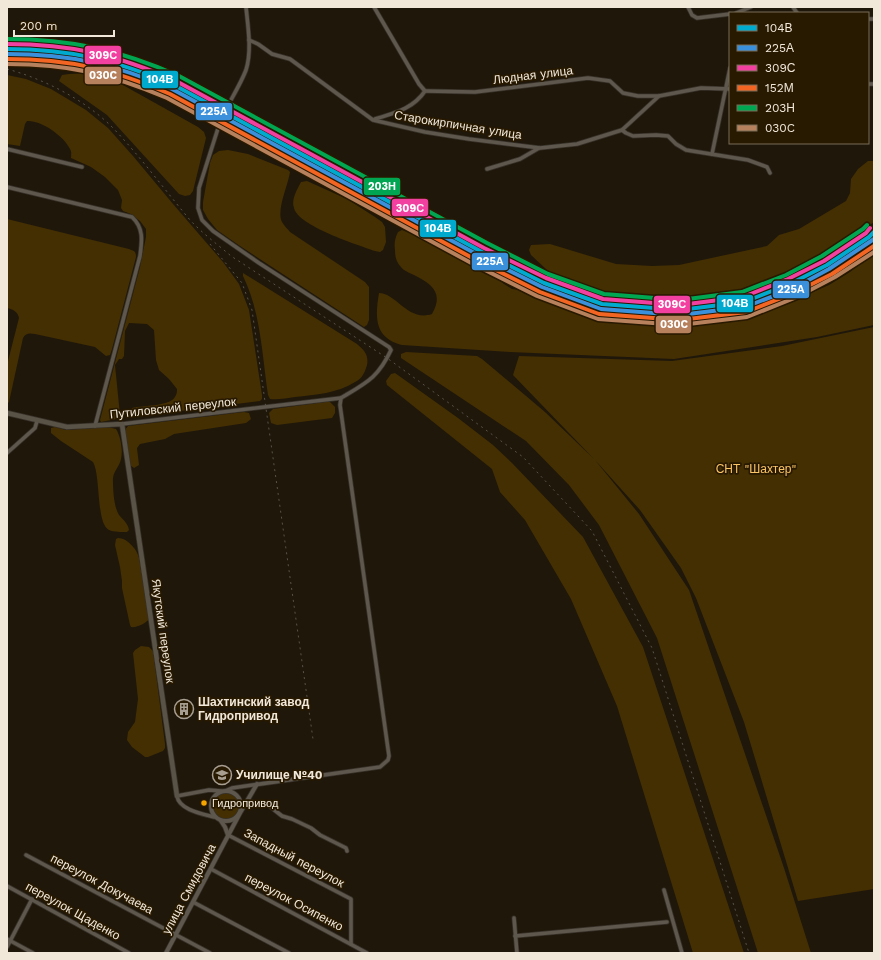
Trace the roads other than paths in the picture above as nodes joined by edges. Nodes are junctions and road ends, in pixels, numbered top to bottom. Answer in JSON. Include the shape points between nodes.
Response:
{"nodes":[{"id":1,"x":246,"y":7,"type":"edge"},
{"id":2,"x":374,"y":7,"type":"edge"},
{"id":3,"x":688,"y":7,"type":"edge"},
{"id":4,"x":750,"y":7,"type":"edge"},
{"id":5,"x":738,"y":12,"type":"edge"},
{"id":6,"x":729,"y":14,"type":"edge"},
{"id":7,"x":249,"y":40,"type":"junction"},
{"id":8,"x":729,"y":78,"type":"edge"},
{"id":9,"x":728,"y":89,"type":"edge"},
{"id":10,"x":425,"y":91,"type":"junction"},
{"id":11,"x":659,"y":96,"type":"junction"},
{"id":12,"x":226,"y":109,"type":"tunnel mouth"},
{"id":13,"x":221,"y":119,"type":"tunnel mouth"},
{"id":14,"x":374,"y":120,"type":"junction"},
{"id":15,"x":622,"y":130,"type":"junction"},
{"id":16,"x":540,"y":148,"type":"junction"},
{"id":17,"x":7,"y":149,"type":"edge"},
{"id":18,"x":712,"y":154,"type":"junction"},
{"id":19,"x":82,"y":168,"type":"dead end"},
{"id":20,"x":487,"y":169,"type":"dead end"},
{"id":21,"x":770,"y":173,"type":"dead end"},
{"id":22,"x":7,"y":187,"type":"edge"},
{"id":23,"x":341,"y":398,"type":"junction"},
{"id":24,"x":7,"y":413,"type":"edge"},
{"id":25,"x":37,"y":421,"type":"junction"},
{"id":26,"x":122,"y":424,"type":"junction"},
{"id":27,"x":95,"y":426,"type":"junction"},
{"id":28,"x":7,"y":453,"type":"edge"},
{"id":29,"x":258,"y":784,"type":"junction"},
{"id":30,"x":223,"y":791,"type":"junction"},
{"id":31,"x":177,"y":796,"type":"junction"},
{"id":32,"x":247,"y":801,"type":"junction"},
{"id":33,"x":240,"y":813,"type":"junction"},
{"id":34,"x":214,"y":817,"type":"junction"},
{"id":35,"x":221,"y":821,"type":"junction"},
{"id":36,"x":228,"y":834,"type":"junction"},
{"id":37,"x":347,"y":851,"type":"dead end"},
{"id":38,"x":26,"y":855,"type":"dead end"},
{"id":39,"x":211,"y":868,"type":"junction"},
{"id":40,"x":7,"y":886,"type":"edge"},
{"id":41,"x":664,"y":890,"type":"dead end"},
{"id":42,"x":32,"y":899,"type":"junction"},
{"id":43,"x":193,"y":902,"type":"junction"},
{"id":44,"x":514,"y":918,"type":"dead end"},
{"id":45,"x":667,"y":922,"type":"dead end"},
{"id":46,"x":176,"y":935,"type":"junction"},
{"id":47,"x":516,"y":936,"type":"junction"},
{"id":48,"x":9,"y":940,"type":"edge"},
{"id":49,"x":351,"y":944,"type":"junction"},
{"id":50,"x":7,"y":947,"type":"edge"},
{"id":51,"x":32,"y":953,"type":"edge"},
{"id":52,"x":129,"y":953,"type":"edge"},
{"id":53,"x":166,"y":953,"type":"edge"},
{"id":54,"x":210,"y":953,"type":"edge"},
{"id":55,"x":288,"y":953,"type":"edge"},
{"id":56,"x":367,"y":953,"type":"edge"},
{"id":57,"x":517,"y":953,"type":"edge"},
{"id":58,"x":682,"y":953,"type":"edge"}],
"edges":[{"from":1,"to":7,"type":"street"},
{"from":2,"to":10,"type":"street"},
{"from":3,"to":6,"type":"street","via":[[697,18]]},
{"from":4,"to":5,"type":"street"},
{"from":7,"to":12,"type":"street","via":[[246,70]]},
{"from":7,"to":14,"type":"street","via":[[272,54],[290,59]]},
{"from":8,"to":9,"type":"street"},
{"from":9,"to":11,"type":"street","via":[[701,88]]},
{"from":9,"to":18,"type":"street"},
{"from":10,"to":11,"type":"street","name":"Людная улица","via":[[476,92],[588,78],[610,81],[623,93]]},
{"from":10,"to":14,"type":"street","via":[[411,106]]},
{"from":11,"to":15,"type":"street","name":"Старокирпичная улица"},
{"from":13,"to":23,"type":"street","via":[[199,188],[198,208],[202,220],[213,231],[259,263],[391,350],[380,371]]},
{"from":14,"to":16,"type":"street","name":"Старокирпичная улица","via":[[425,132]]},
{"from":15,"to":16,"type":"street","name":"Старокирпичная улица","via":[[577,144]]},
{"from":15,"to":18,"type":"street","via":[[633,136],[668,136],[686,150]]},
{"from":16,"to":20,"type":"street","name":"Старокирпичная улица","via":[[520,159]]},
{"from":17,"to":19,"type":"street"},
{"from":18,"to":21,"type":"street","via":[[748,160],[768,167]]},
{"from":22,"to":27,"type":"street","via":[[132,218],[141,230],[140,256]]},
{"from":23,"to":26,"type":"street","name":"Путиловский переулок"},
{"from":23,"to":29,"type":"street","via":[[340,414],[389,756],[380,767]]},
{"from":24,"to":25,"type":"main road","name":"Путиловский переулок"},
{"from":25,"to":27,"type":"main road","name":"Путиловский переулок","via":[[67,427]]},
{"from":25,"to":28,"type":"street","via":[[35,428]]},
{"from":26,"to":27,"type":"main road","name":"Путиловский переулок"},
{"from":26,"to":31,"type":"main road","name":"Якутский переулок"},
{"from":29,"to":30,"type":"street"},
{"from":29,"to":32,"type":"street","name":"улица Смидовича"},
{"from":30,"to":31,"type":"street","via":[[209,790]]},
{"from":30,"to":33,"type":"street","via":[[233,793],[239,798]]},
{"from":30,"to":34,"type":"street","via":[[215,795],[211,802]]},
{"from":31,"to":34,"type":"street","via":[[181,803],[194,811]]},
{"from":32,"to":33,"type":"street","name":"улица Смидовича"},
{"from":32,"to":37,"type":"street","via":[[268,805],[282,816],[311,828]]},
{"from":33,"to":35,"type":"street","via":[[232,821]]},
{"from":33,"to":36,"type":"street","name":"улица Смидовича"},
{"from":34,"to":35,"type":"street"},
{"from":35,"to":36,"type":"street","name":"улица Смидовича"},
{"from":36,"to":39,"type":"street","name":"улица Смидовича"},
{"from":36,"to":49,"type":"street","name":"Западный переулок","via":[[350,899]]},
{"from":38,"to":46,"type":"street","name":"переулок Докучаева"},
{"from":39,"to":43,"type":"street","name":"улица Смидовича"},
{"from":39,"to":49,"type":"street","name":"переулок Осипенко"},
{"from":40,"to":42,"type":"street","name":"переулок Щаденко"},
{"from":41,"to":58,"type":"street"},
{"from":42,"to":48,"type":"street"},
{"from":42,"to":52,"type":"street","name":"переулок Щаденко"},
{"from":43,"to":46,"type":"street","name":"улица Смидовича"},
{"from":43,"to":55,"type":"street"},
{"from":44,"to":47,"type":"street"},
{"from":45,"to":47,"type":"street"},
{"from":46,"to":53,"type":"street","name":"улица Смидовича"},
{"from":46,"to":54,"type":"street","name":"переулок Докучаева"},
{"from":47,"to":57,"type":"street"},
{"from":48,"to":50,"type":"street"},
{"from":48,"to":51,"type":"street"},
{"from":49,"to":56,"type":"street","name":"переулок Осипенко"}]}
